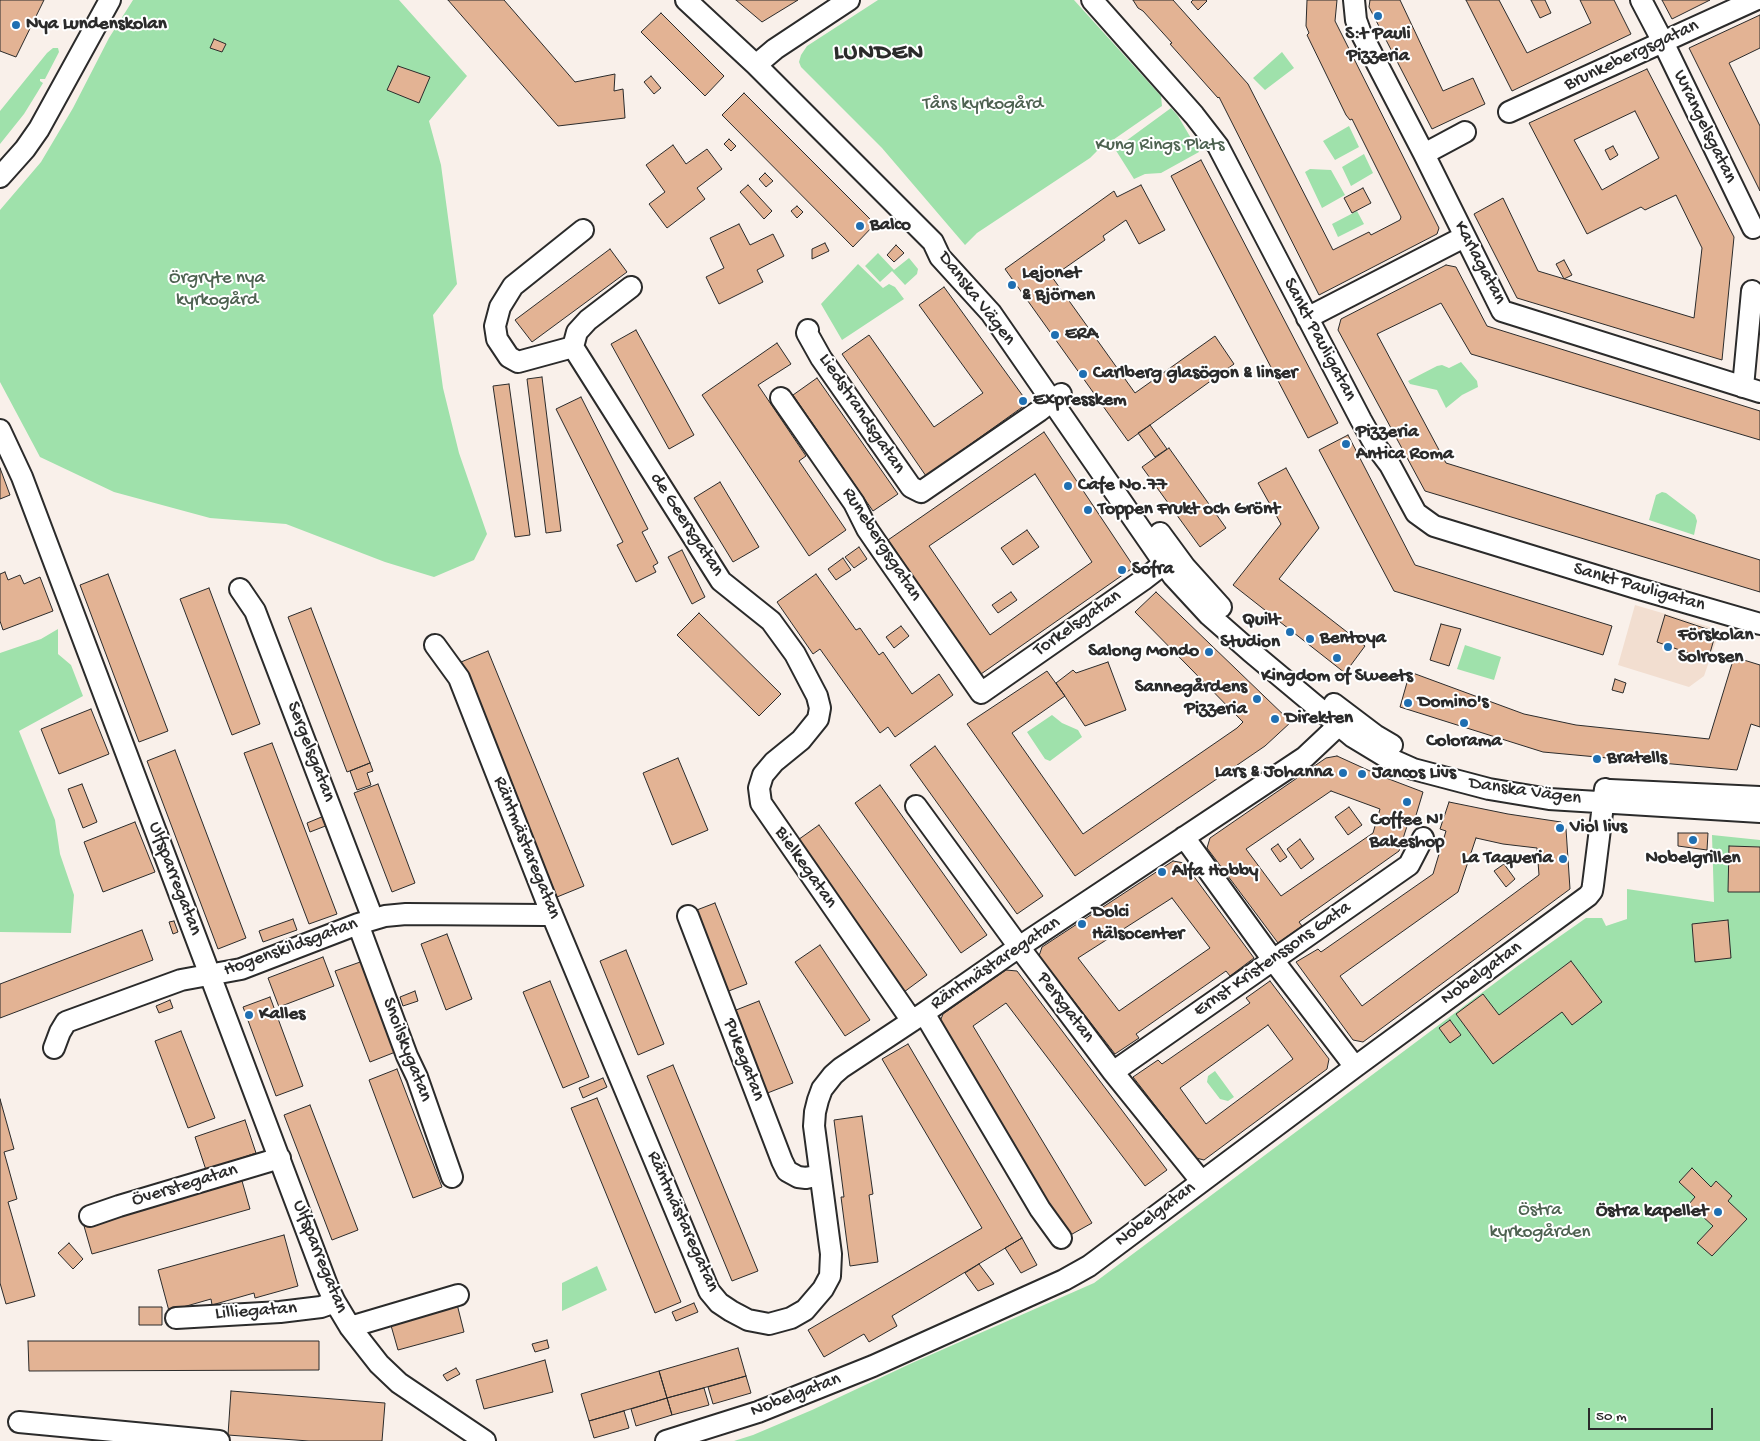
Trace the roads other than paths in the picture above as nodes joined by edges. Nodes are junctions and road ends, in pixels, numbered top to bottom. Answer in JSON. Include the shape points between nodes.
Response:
{"nodes":[{"id":1,"x":110,"y":0,"type":"edge"},
{"id":2,"x":686,"y":0,"type":"edge"},
{"id":3,"x":849,"y":0,"type":"edge"},
{"id":4,"x":1092,"y":0,"type":"edge"},
{"id":5,"x":1354,"y":0,"type":"edge"},
{"id":6,"x":1641,"y":0,"type":"edge"},
{"id":7,"x":1755,"y":0,"type":"edge"},
{"id":8,"x":1663,"y":42,"type":"junction"},
{"id":9,"x":756,"y":64,"type":"junction"},
{"id":10,"x":1509,"y":112,"type":"dead end"},
{"id":11,"x":1465,"y":132,"type":"dead end"},
{"id":12,"x":1424,"y":154,"type":"junction"},
{"id":13,"x":0,"y":177,"type":"edge"},
{"id":14,"x":1753,"y":228,"type":"dead end"},
{"id":15,"x":583,"y":230,"type":"dead end"},
{"id":16,"x":1464,"y":237,"type":"junction"},
{"id":17,"x":631,"y":287,"type":"dead end"},
{"id":18,"x":1752,"y":291,"type":"dead end"},
{"id":19,"x":1307,"y":318,"type":"junction"},
{"id":20,"x":808,"y":330,"type":"dead end"},
{"id":21,"x":572,"y":347,"type":"junction"},
{"id":22,"x":1751,"y":390,"type":"edge"},
{"id":23,"x":781,"y":398,"type":"dead end"},
{"id":24,"x":1056,"y":398,"type":"junction"},
{"id":25,"x":0,"y":430,"type":"edge"},
{"id":26,"x":1170,"y":559,"type":"junction"},
{"id":27,"x":240,"y":589,"type":"dead end"},
{"id":28,"x":1760,"y":624,"type":"edge"},
{"id":29,"x":435,"y":645,"type":"dead end"},
{"id":30,"x":981,"y":693,"type":"joint"},
{"id":31,"x":818,"y":719,"type":"joint"},
{"id":32,"x":1338,"y":725,"type":"junction"},
{"id":33,"x":1604,"y":796,"type":"junction"},
{"id":34,"x":1760,"y":797,"type":"edge"},
{"id":35,"x":916,"y":806,"type":"dead end"},
{"id":36,"x":1760,"y":812,"type":"edge"},
{"id":37,"x":1184,"y":837,"type":"junction"},
{"id":38,"x":1423,"y":838,"type":"dead end"},
{"id":39,"x":552,"y":914,"type":"junction"},
{"id":40,"x":688,"y":916,"type":"dead end"},
{"id":41,"x":366,"y":922,"type":"junction"},
{"id":42,"x":1019,"y":947,"type":"junction"},
{"id":43,"x":1273,"y":960,"type":"junction"},
{"id":44,"x":211,"y":976,"type":"junction"},
{"id":45,"x":918,"y":1017,"type":"junction"},
{"id":46,"x":54,"y":1048,"type":"dead end"},
{"id":47,"x":1355,"y":1067,"type":"junction"},
{"id":48,"x":1113,"y":1072,"type":"junction"},
{"id":49,"x":280,"y":1158,"type":"junction"},
{"id":50,"x":820,"y":1175,"type":"junction"},
{"id":51,"x":452,"y":1177,"type":"dead end"},
{"id":52,"x":1201,"y":1181,"type":"junction"},
{"id":53,"x":90,"y":1216,"type":"dead end"},
{"id":54,"x":1060,"y":1238,"type":"dead end"},
{"id":55,"x":458,"y":1295,"type":"dead end"},
{"id":56,"x":335,"y":1302,"type":"junction"},
{"id":57,"x":176,"y":1318,"type":"dead end"},
{"id":58,"x":350,"y":1327,"type":"junction"},
{"id":59,"x":19,"y":1422,"type":"dead end"},
{"id":60,"x":219,"y":1441,"type":"edge"},
{"id":61,"x":484,"y":1441,"type":"edge"},
{"id":62,"x":666,"y":1441,"type":"edge"}],
"edges":[{"from":1,"to":13,"type":"street","via":[[39,128]]},
{"from":2,"to":9,"type":"street","name":"Danska Vägen"},
{"from":3,"to":9,"type":"street"},
{"from":4,"to":19,"type":"street","name":"Sankt Pauligatan","via":[[1218,146]]},
{"from":5,"to":12,"type":"street","name":"Karlagatan","via":[[1360,31]]},
{"from":6,"to":8,"type":"street","name":"Wrangelsgatan"},
{"from":7,"to":8,"type":"street","name":"Brunkebergsgatan"},
{"from":8,"to":10,"type":"street","name":"Brunkebergsgatan"},
{"from":8,"to":14,"type":"street","name":"Wrangelsgatan"},
{"from":9,"to":24,"type":"street","name":"Danska Vägen","via":[[933,242],[948,248],[1022,335]]},
{"from":11,"to":12,"type":"street"},
{"from":12,"to":16,"type":"street","name":"Karlagatan"},
{"from":15,"to":21,"type":"street","via":[[513,286],[500,307],[495,326],[502,348],[518,362]]},
{"from":16,"to":19,"type":"street"},
{"from":16,"to":22,"type":"street","name":"Karlagatan","via":[[1502,311]]},
{"from":17,"to":21,"type":"street","via":[[588,320]]},
{"from":18,"to":22,"type":"street"},
{"from":19,"to":28,"type":"street","name":"Sankt Pauligatan","via":[[1375,446],[1390,465],[1416,513],[1434,526]]},
{"from":20,"to":24,"type":"street","name":"Liedstrandsgatan","via":[[821,358],[911,487],[921,492]]},
{"from":21,"to":31,"type":"street","name":"de Geersgatan","via":[[720,581],[771,621],[795,654],[817,696]]},
{"from":23,"to":30,"type":"street","name":"Runebergsgatan","via":[[854,502],[886,558]]},
{"from":24,"to":26,"type":"street","name":"Danska Vägen"},
{"from":25,"to":44,"type":"street","name":"Ulfsparregatan","via":[[22,477]]},
{"from":26,"to":30,"type":"street","name":"Torkelsgatan"},
{"from":26,"to":32,"type":"street","name":"Danska Vägen","via":[[1173,576],[1209,614]]},
{"from":26,"to":33,"type":"street","name":"Danska Vägen","via":[[1252,635],[1375,735],[1423,759],[1451,767]]},
{"from":27,"to":41,"type":"street","name":"Sergelsgatan","via":[[255,611]]},
{"from":29,"to":39,"type":"street","name":"Räntmästaregatan","via":[[459,678]]},
{"from":31,"to":45,"type":"street","name":"Bielkegatan","via":[[801,740],[762,775],[759,788],[761,803]]},
{"from":32,"to":33,"type":"street","name":"Danska Vägen","via":[[1386,757],[1446,779],[1524,796]]},
{"from":32,"to":37,"type":"street","name":"Räntmästaregatan","via":[[1305,757]]},
{"from":33,"to":34,"type":"street","name":"Danska Vägen"},
{"from":33,"to":36,"type":"street","name":"Danska Vägen"},
{"from":33,"to":47,"type":"street","name":"Nobelgatan","via":[[1592,891]]},
{"from":35,"to":42,"type":"street","name":"Persgatan"},
{"from":37,"to":42,"type":"street","name":"Räntmästaregatan"},
{"from":37,"to":43,"type":"street"},
{"from":38,"to":43,"type":"street","name":"Ernst Kristenssons Gata","via":[[1409,865]]},
{"from":39,"to":41,"type":"street","name":"Hogenskildsgatan","via":[[406,914]]},
{"from":39,"to":50,"type":"street","name":"Räntmästaregatan","via":[[709,1291],[719,1303],[748,1320],[769,1324],[805,1310],[824,1289],[830,1276],[831,1254]]},
{"from":40,"to":50,"type":"street","name":"Pukegatan","via":[[782,1162],[787,1171],[798,1176]]},
{"from":41,"to":44,"type":"street","name":"Hogenskildsgatan","via":[[241,969]]},
{"from":41,"to":51,"type":"street","name":"Snoilskygatan","via":[[407,1056]]},
{"from":42,"to":45,"type":"street","name":"Räntmästaregatan"},
{"from":42,"to":48,"type":"street","name":"Persgatan"},
{"from":43,"to":47,"type":"street"},
{"from":43,"to":48,"type":"street","name":"Ernst Kristenssons Gata"},
{"from":44,"to":46,"type":"street","name":"Hogenskildsgatan","via":[[181,980],[66,1022]]},
{"from":44,"to":49,"type":"street","name":"Ulfsparregatan"},
{"from":45,"to":50,"type":"street","name":"Räntmästaregatan","via":[[840,1068],[822,1090],[814,1126]]},
{"from":45,"to":54,"type":"street","name":"Bielkegatan"},
{"from":47,"to":52,"type":"street","name":"Nobelgatan"},
{"from":48,"to":52,"type":"street","name":"Persgatan"},
{"from":49,"to":53,"type":"street","name":"Överstegatan"},
{"from":49,"to":56,"type":"street","name":"Ulfsparregatan"},
{"from":52,"to":62,"type":"street","name":"Nobelgatan","via":[[1089,1266],[1064,1280],[879,1363],[758,1412]]},
{"from":55,"to":58,"type":"street","name":"Ulfsparregatan"},
{"from":56,"to":57,"type":"street","name":"Lilliegatan","via":[[280,1312]]},
{"from":56,"to":58,"type":"street","name":"Ulfsparregatan"},
{"from":58,"to":61,"type":"street","name":"Ulfsparregatan","via":[[398,1383]]},
{"from":59,"to":60,"type":"street"}]}
